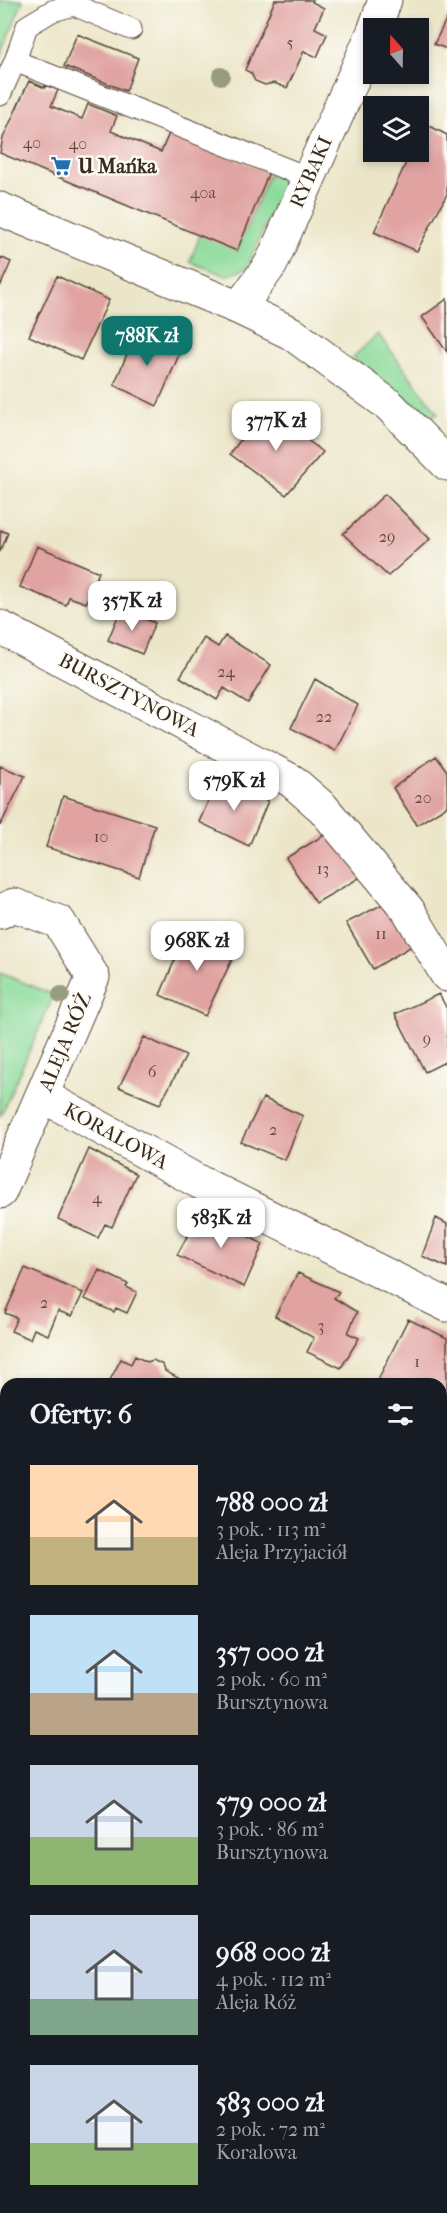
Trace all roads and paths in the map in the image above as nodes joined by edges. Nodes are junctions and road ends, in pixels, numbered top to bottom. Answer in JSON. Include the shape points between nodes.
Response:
{"nodes":[{"id":1,"x":38,"y":0,"type":"edge"},
{"id":2,"x":385,"y":0,"type":"edge"},
{"id":3,"x":378,"y":18,"type":"edge"},
{"id":4,"x":27,"y":26,"type":"junction"},
{"id":5,"x":131,"y":29,"type":"dead end"},
{"id":6,"x":363,"y":55,"type":"edge"},
{"id":7,"x":15,"y":61,"type":"junction"},
{"id":8,"x":0,"y":96,"type":"edge"},
{"id":9,"x":309,"y":178,"type":"junction"},
{"id":10,"x":0,"y":209,"type":"edge"},
{"id":11,"x":239,"y":308,"type":"junction"},
{"id":12,"x":447,"y":464,"type":"edge"},
{"id":13,"x":0,"y":627,"type":"edge"},
{"id":14,"x":0,"y":912,"type":"edge"},
{"id":15,"x":447,"y":975,"type":"edge"},
{"id":16,"x":43,"y":1096,"type":"junction"},
{"id":17,"x":0,"y":1192,"type":"edge"},
{"id":18,"x":447,"y":1305,"type":"edge"}],
"edges":[{"from":1,"to":4,"type":"lane"},
{"from":2,"to":3,"type":"street","name":"RYBAKI"},
{"from":4,"to":5,"type":"lane","via":[[52,11],[75,5]]},
{"from":4,"to":7,"type":"lane"},
{"from":6,"to":9,"type":"street","name":"RYBAKI"},
{"from":7,"to":8,"type":"lane"},
{"from":7,"to":9,"type":"lane"},
{"from":9,"to":11,"type":"street","name":"RYBAKI","via":[[270,264]]},
{"from":10,"to":11,"type":"street"},
{"from":11,"to":12,"type":"street","via":[[291,333],[389,405]]},
{"from":13,"to":15,"type":"street","name":"BURSZTYNOWA","via":[[292,781],[323,808],[408,910]]},
{"from":14,"to":16,"type":"street","name":"ALEJA RÓŻ","via":[[14,905],[59,922],[93,977]]},
{"from":16,"to":17,"type":"street","name":"ALEJA RÓŻ"},
{"from":16,"to":18,"type":"street","name":"KORALOWA","via":[[201,1183]]}]}
